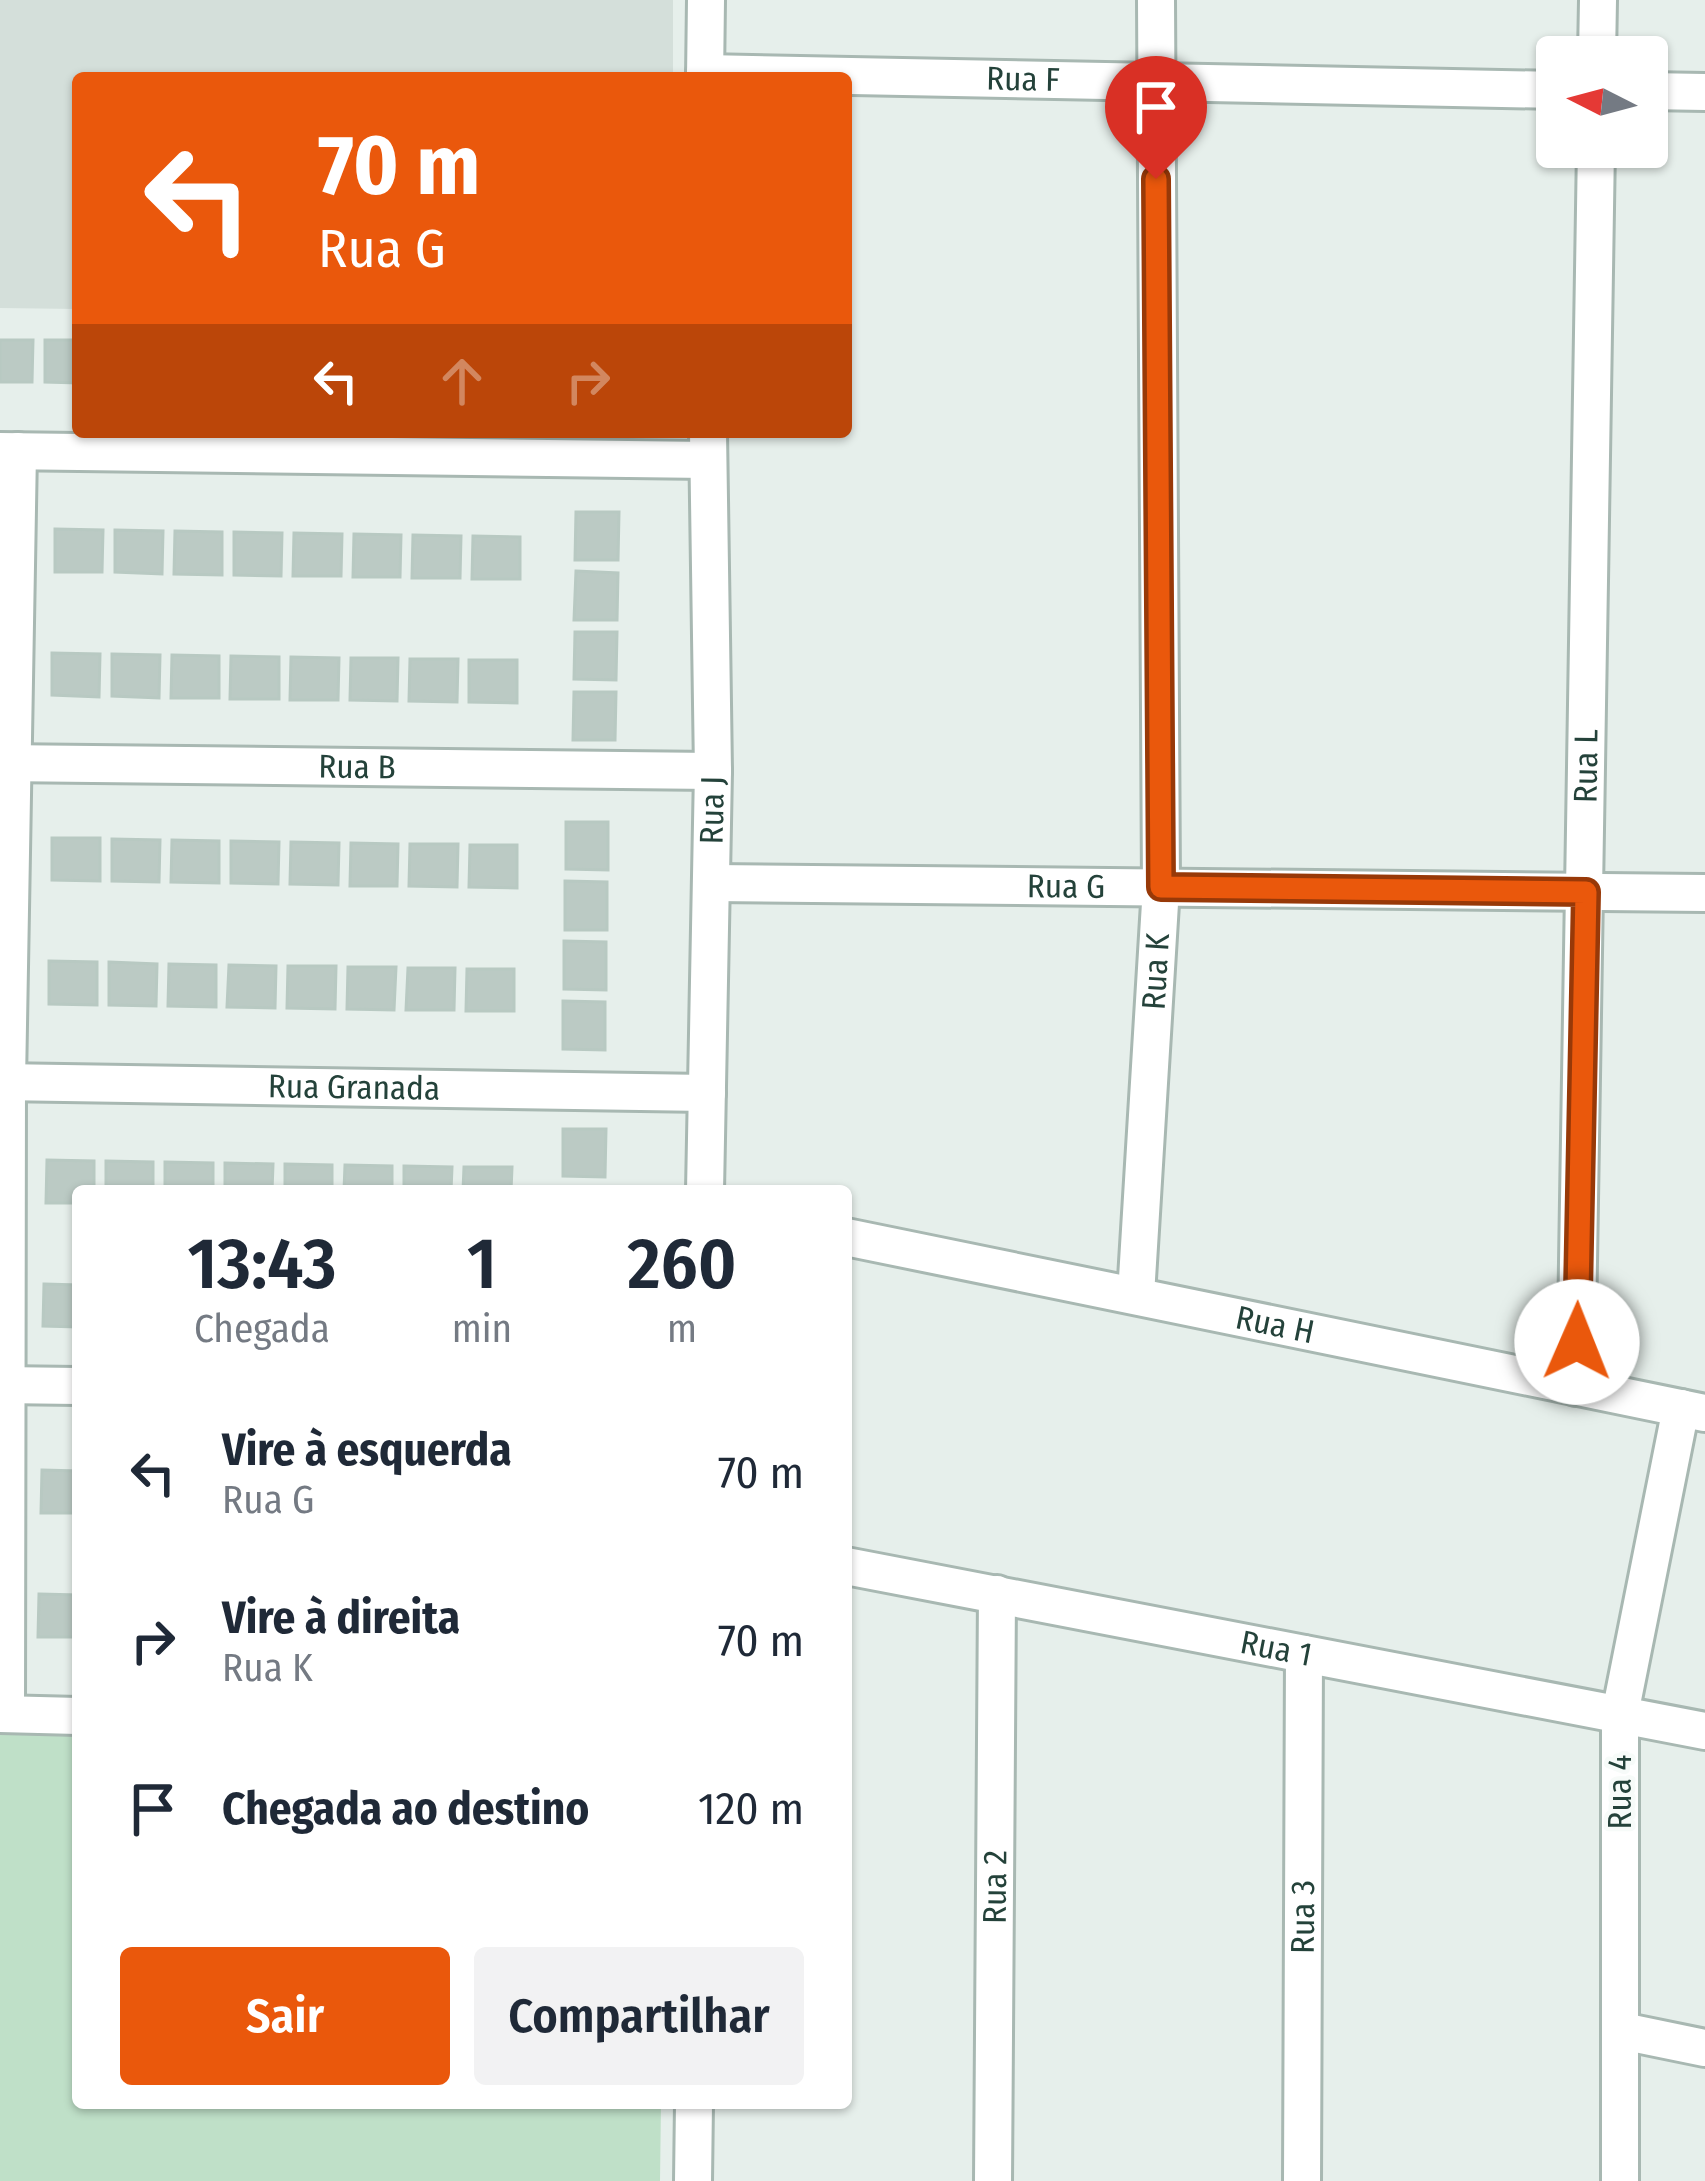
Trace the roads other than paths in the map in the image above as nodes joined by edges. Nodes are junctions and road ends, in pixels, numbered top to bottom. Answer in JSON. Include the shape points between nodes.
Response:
{"nodes":[{"id":1,"x":706,"y":0,"type":"edge"},
{"id":2,"x":1156,"y":0,"type":"edge"},
{"id":3,"x":1598,"y":0,"type":"edge"},
{"id":4,"x":1597,"y":36,"type":"edge"},
{"id":5,"x":705,"y":72,"type":"edge"},
{"id":6,"x":852,"y":79,"type":"edge"},
{"id":7,"x":1155,"y":85,"type":"junction"},
{"id":8,"x":1536,"y":90,"type":"edge"},
{"id":9,"x":1668,"y":91,"type":"edge"},
{"id":10,"x":1705,"y":92,"type":"edge"},
{"id":11,"x":1596,"y":168,"type":"edge"},
{"id":12,"x":708,"y":446,"type":"edge"},
{"id":13,"x":9,"y":451,"type":"edge"},
{"id":14,"x":6,"y":764,"type":"edge"},
{"id":15,"x":713,"y":771,"type":"junction"},
{"id":16,"x":712,"y":883,"type":"junction"},
{"id":17,"x":1161,"y":887,"type":"junction"},
{"id":18,"x":1586,"y":892,"type":"junction"},
{"id":19,"x":1705,"y":893,"type":"edge"},
{"id":20,"x":3,"y":1082,"type":"edge"},
{"id":21,"x":707,"y":1093,"type":"junction"},
{"id":22,"x":705,"y":1185,"type":"edge"},
{"id":23,"x":852,"y":1238,"type":"edge"},
{"id":24,"x":1136,"y":1295,"type":"junction"},
{"id":25,"x":3,"y":1385,"type":"edge"},
{"id":26,"x":72,"y":1386,"type":"edge"},
{"id":27,"x":1576,"y":1388,"type":"junction"},
{"id":28,"x":1693,"y":1411,"type":"edge"},
{"id":29,"x":852,"y":1567,"type":"edge"},
{"id":30,"x":997,"y":1594,"type":"junction"},
{"id":31,"x":1304,"y":1654,"type":"junction"},
{"id":32,"x":3,"y":1714,"type":"edge"},
{"id":33,"x":1620,"y":1714,"type":"junction"},
{"id":34,"x":72,"y":1716,"type":"edge"},
{"id":35,"x":1705,"y":1731,"type":"edge"},
{"id":36,"x":1622,"y":2031,"type":"junction"},
{"id":37,"x":1705,"y":2048,"type":"edge"},
{"id":38,"x":694,"y":2109,"type":"edge"},
{"id":39,"x":694,"y":2181,"type":"edge"},
{"id":40,"x":993,"y":2181,"type":"edge"},
{"id":41,"x":1302,"y":2181,"type":"edge"},
{"id":42,"x":1620,"y":2181,"type":"edge"}],
"edges":[{"from":1,"to":5,"type":"street"},
{"from":2,"to":7,"type":"street","name":"Rua K"},
{"from":3,"to":4,"type":"street"},
{"from":6,"to":7,"type":"street","name":"Rua F"},
{"from":7,"to":8,"type":"street","name":"Rua F"},
{"from":7,"to":17,"type":"street","name":"Rua K"},
{"from":9,"to":10,"type":"street"},
{"from":11,"to":18,"type":"street","name":"Rua L"},
{"from":12,"to":13,"type":"street"},
{"from":12,"to":15,"type":"street","name":"Rua J"},
{"from":13,"to":14,"type":"street"},
{"from":14,"to":15,"type":"street","name":"Rua B"},
{"from":14,"to":20,"type":"street"},
{"from":15,"to":16,"type":"street","name":"Rua J"},
{"from":16,"to":17,"type":"street","name":"Rua G"},
{"from":16,"to":21,"type":"street","name":"Rua J"},
{"from":17,"to":18,"type":"street","name":"Rua G"},
{"from":17,"to":24,"type":"street","name":"Rua K"},
{"from":18,"to":19,"type":"street","name":"Rua G"},
{"from":18,"to":27,"type":"street","name":"Rua L"},
{"from":20,"to":21,"type":"street","name":"Rua Granada"},
{"from":20,"to":25,"type":"street"},
{"from":21,"to":22,"type":"street","name":"Rua J"},
{"from":23,"to":24,"type":"street","name":"Rua H"},
{"from":24,"to":27,"type":"street","name":"Rua H"},
{"from":25,"to":26,"type":"street"},
{"from":25,"to":32,"type":"street"},
{"from":27,"to":28,"type":"street","name":"Rua H"},
{"from":28,"to":33,"type":"street","name":"Rua 4"},
{"from":29,"to":30,"type":"street","name":"Rua 1"},
{"from":30,"to":31,"type":"street","name":"Rua 1"},
{"from":30,"to":40,"type":"street","name":"Rua 2"},
{"from":31,"to":33,"type":"street","name":"Rua 1"},
{"from":31,"to":41,"type":"street","name":"Rua 3"},
{"from":32,"to":34,"type":"street"},
{"from":33,"to":35,"type":"street","name":"Rua 1"},
{"from":33,"to":36,"type":"street","name":"Rua 4"},
{"from":36,"to":37,"type":"street"},
{"from":36,"to":42,"type":"street","name":"Rua 4"},
{"from":38,"to":39,"type":"street"}]}
